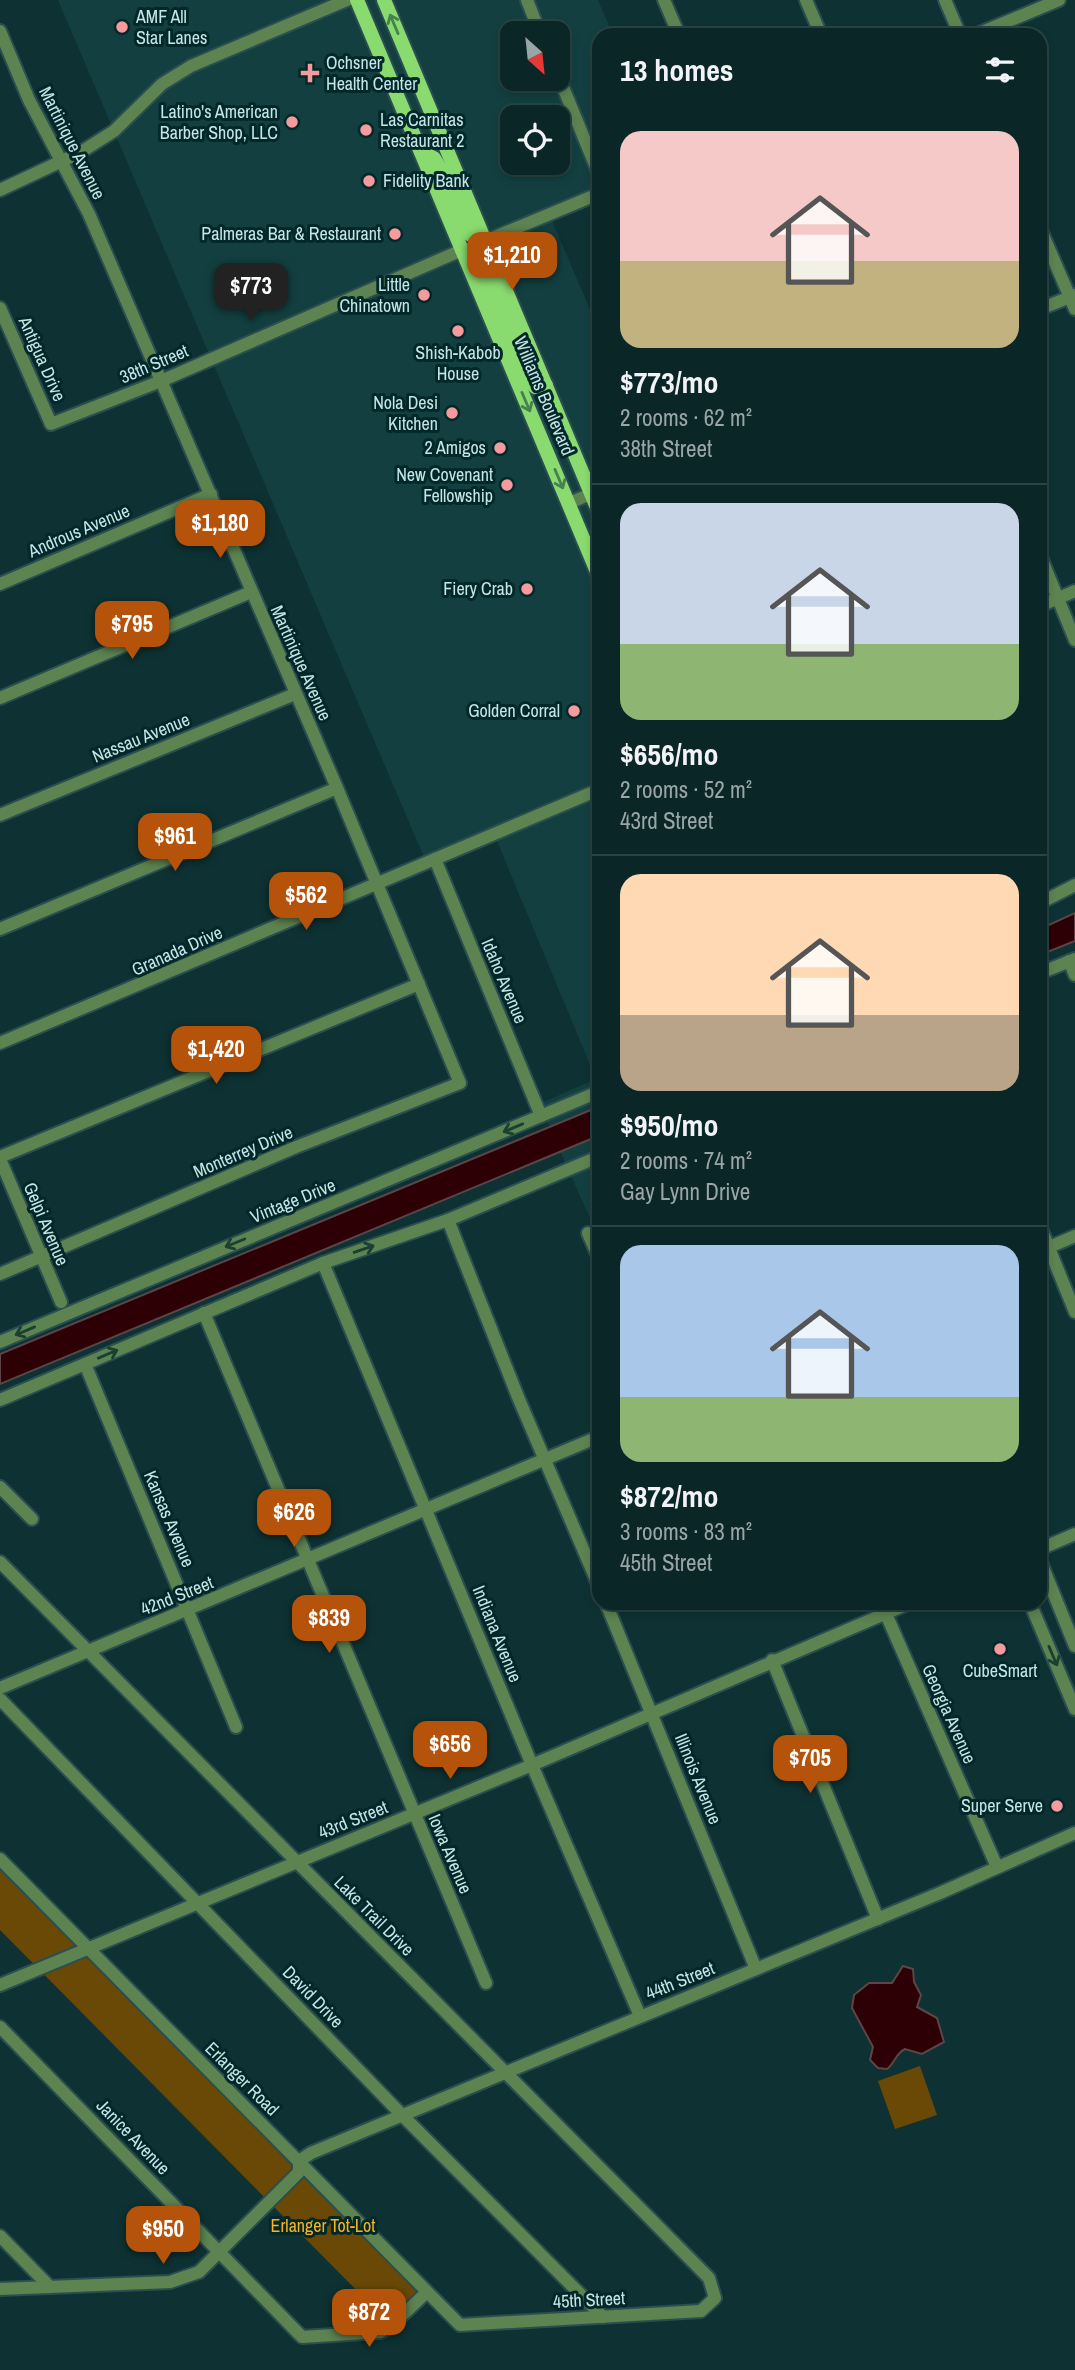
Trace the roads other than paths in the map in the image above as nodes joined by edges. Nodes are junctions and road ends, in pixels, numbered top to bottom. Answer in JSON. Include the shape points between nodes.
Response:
{"nodes":[{"id":1,"x":347,"y":0,"type":"edge"},
{"id":2,"x":358,"y":0,"type":"edge"},
{"id":3,"x":384,"y":0,"type":"edge"},
{"id":4,"x":527,"y":0,"type":"edge"},
{"id":5,"x":664,"y":0,"type":"edge"},
{"id":6,"x":806,"y":0,"type":"edge"},
{"id":7,"x":945,"y":0,"type":"edge"},
{"id":8,"x":1059,"y":0,"type":"edge"},
{"id":9,"x":535,"y":21,"type":"edge"},
{"id":10,"x":676,"y":28,"type":"edge"},
{"id":11,"x":818,"y":28,"type":"edge"},
{"id":12,"x":957,"y":28,"type":"edge"},
{"id":13,"x":992,"y":28,"type":"edge"},
{"id":14,"x":0,"y":31,"type":"edge"},
{"id":15,"x":565,"y":91,"type":"edge"},
{"id":16,"x":421,"y":152,"type":"junction"},
{"id":17,"x":592,"y":157,"type":"edge"},
{"id":18,"x":60,"y":162,"type":"junction"},
{"id":19,"x":0,"y":190,"type":"edge"},
{"id":20,"x":592,"y":196,"type":"edge"},
{"id":21,"x":485,"y":241,"type":"junction"},
{"id":22,"x":1047,"y":243,"type":"edge"},
{"id":23,"x":462,"y":250,"type":"junction"},
{"id":24,"x":1072,"y":296,"type":"edge"},
{"id":25,"x":1047,"y":306,"type":"edge"},
{"id":26,"x":0,"y":308,"type":"edge"},
{"id":27,"x":1075,"y":309,"type":"edge"},
{"id":28,"x":161,"y":381,"type":"junction"},
{"id":29,"x":546,"y":384,"type":"junction"},
{"id":30,"x":51,"y":424,"type":"joint"},
{"id":31,"x":592,"y":485,"type":"edge"},
{"id":32,"x":592,"y":493,"type":"edge"},
{"id":33,"x":211,"y":494,"type":"junction"},
{"id":34,"x":569,"y":503,"type":"junction"},
{"id":35,"x":592,"y":559,"type":"edge"},
{"id":36,"x":1047,"y":572,"type":"edge"},
{"id":37,"x":0,"y":584,"type":"edge"},
{"id":38,"x":1075,"y":591,"type":"edge"},
{"id":39,"x":251,"y":592,"type":"junction"},
{"id":40,"x":1058,"y":599,"type":"junction"},
{"id":41,"x":1047,"y":604,"type":"edge"},
{"id":42,"x":1075,"y":639,"type":"edge"},
{"id":43,"x":295,"y":694,"type":"junction"},
{"id":44,"x":0,"y":698,"type":"edge"},
{"id":45,"x":337,"y":788,"type":"junction"},
{"id":46,"x":592,"y":793,"type":"edge"},
{"id":47,"x":0,"y":815,"type":"edge"},
{"id":48,"x":435,"y":859,"type":"junction"},
{"id":49,"x":376,"y":883,"type":"junction"},
{"id":50,"x":1075,"y":885,"type":"edge"},
{"id":51,"x":1047,"y":895,"type":"edge"},
{"id":52,"x":0,"y":929,"type":"edge"},
{"id":53,"x":1072,"y":960,"type":"edge"},
{"id":54,"x":1047,"y":970,"type":"edge"},
{"id":55,"x":1075,"y":975,"type":"edge"},
{"id":56,"x":419,"y":985,"type":"junction"},
{"id":57,"x":0,"y":1043,"type":"edge"},
{"id":58,"x":460,"y":1083,"type":"joint"},
{"id":59,"x":592,"y":1095,"type":"edge"},
{"id":60,"x":541,"y":1116,"type":"junction"},
{"id":61,"x":0,"y":1158,"type":"edge"},
{"id":62,"x":592,"y":1160,"type":"edge"},
{"id":63,"x":448,"y":1220,"type":"junction"},
{"id":64,"x":588,"y":1233,"type":"dead end"},
{"id":65,"x":1075,"y":1236,"type":"edge"},
{"id":66,"x":592,"y":1242,"type":"edge"},
{"id":67,"x":1047,"y":1248,"type":"edge"},
{"id":68,"x":1047,"y":1255,"type":"edge"},
{"id":69,"x":41,"y":1257,"type":"junction"},
{"id":70,"x":323,"y":1264,"type":"junction"},
{"id":71,"x":0,"y":1274,"type":"edge"},
{"id":72,"x":61,"y":1302,"type":"dead end"},
{"id":73,"x":1075,"y":1312,"type":"edge"},
{"id":74,"x":204,"y":1313,"type":"junction"},
{"id":75,"x":0,"y":1342,"type":"edge"},
{"id":76,"x":85,"y":1364,"type":"junction"},
{"id":77,"x":0,"y":1399,"type":"edge"},
{"id":78,"x":592,"y":1440,"type":"edge"},
{"id":79,"x":546,"y":1459,"type":"junction"},
{"id":80,"x":0,"y":1488,"type":"edge"},
{"id":81,"x":427,"y":1510,"type":"junction"},
{"id":82,"x":32,"y":1519,"type":"dead end"},
{"id":83,"x":1075,"y":1534,"type":"edge"},
{"id":84,"x":1047,"y":1546,"type":"edge"},
{"id":85,"x":307,"y":1561,"type":"junction"},
{"id":86,"x":0,"y":1562,"type":"edge"},
{"id":87,"x":592,"y":1570,"type":"edge"},
{"id":88,"x":1047,"y":1577,"type":"edge"},
{"id":89,"x":609,"y":1610,"type":"edge"},
{"id":90,"x":895,"y":1610,"type":"edge"},
{"id":91,"x":1033,"y":1610,"type":"edge"},
{"id":92,"x":188,"y":1611,"type":"junction"},
{"id":93,"x":886,"y":1614,"type":"junction"},
{"id":94,"x":1075,"y":1646,"type":"edge"},
{"id":95,"x":89,"y":1651,"type":"junction"},
{"id":96,"x":772,"y":1660,"type":"junction"},
{"id":97,"x":0,"y":1688,"type":"edge"},
{"id":98,"x":0,"y":1699,"type":"edge"},
{"id":99,"x":1075,"y":1709,"type":"edge"},
{"id":100,"x":652,"y":1713,"type":"junction"},
{"id":101,"x":236,"y":1727,"type":"dead end"},
{"id":102,"x":532,"y":1765,"type":"junction"},
{"id":103,"x":414,"y":1814,"type":"junction"},
{"id":104,"x":1075,"y":1833,"type":"edge"},
{"id":105,"x":0,"y":1859,"type":"edge"},
{"id":106,"x":296,"y":1862,"type":"junction"},
{"id":107,"x":997,"y":1867,"type":"junction"},
{"id":108,"x":198,"y":1903,"type":"junction"},
{"id":109,"x":878,"y":1919,"type":"junction"},
{"id":110,"x":88,"y":1949,"type":"junction"},
{"id":111,"x":756,"y":1969,"type":"junction"},
{"id":112,"x":486,"y":1983,"type":"dead end"},
{"id":113,"x":0,"y":1984,"type":"edge"},
{"id":114,"x":640,"y":2016,"type":"junction"},
{"id":115,"x":0,"y":2027,"type":"edge"},
{"id":116,"x":505,"y":2073,"type":"junction"},
{"id":117,"x":402,"y":2115,"type":"junction"},
{"id":118,"x":299,"y":2161,"type":"junction"},
{"id":119,"x":0,"y":2236,"type":"edge"},
{"id":120,"x":220,"y":2253,"type":"junction"},
{"id":121,"x":50,"y":2287,"type":"junction"},
{"id":122,"x":0,"y":2289,"type":"edge"},
{"id":123,"x":427,"y":2292,"type":"junction"},
{"id":124,"x":715,"y":2298,"type":"joint"},
{"id":125,"x":603,"y":2317,"type":"junction"},
{"id":126,"x":460,"y":2324,"type":"joint"}],
"edges":[{"from":1,"to":18,"type":"street","via":[[191,66],[163,84],[114,131]]},
{"from":2,"to":16,"type":"main road","name":"Williams Boulevard"},
{"from":21,"to":3,"type":"main road","name":"Williams Boulevard","one_way":true},
{"from":4,"to":9,"type":"street"},
{"from":5,"to":10,"type":"street"},
{"from":6,"to":11,"type":"street"},
{"from":7,"to":12,"type":"street"},
{"from":8,"to":13,"type":"street"},
{"from":14,"to":18,"type":"street","name":"Martinique Avenue"},
{"from":15,"to":17,"type":"street"},
{"from":16,"to":21,"type":"main road","via":[[440,168],[469,234]]},
{"from":16,"to":23,"type":"main road","name":"Williams Boulevard"},
{"from":18,"to":19,"type":"street"},
{"from":18,"to":28,"type":"street","name":"Martinique Avenue","via":[[89,214]]},
{"from":20,"to":21,"type":"street"},
{"from":21,"to":29,"type":"main road","name":"Williams Boulevard"},
{"from":22,"to":24,"type":"street"},
{"from":23,"to":28,"type":"street","name":"38th Street"},
{"from":23,"to":29,"type":"main road","via":[[478,257],[531,383],[535,387]]},
{"from":23,"to":34,"type":"main road","name":"Williams Boulevard","one_way":true},
{"from":24,"to":25,"type":"street"},
{"from":24,"to":27,"type":"street"},
{"from":26,"to":30,"type":"street","name":"Antigua Drive"},
{"from":28,"to":30,"type":"street","name":"38th Street"},
{"from":28,"to":33,"type":"street","name":"Martinique Avenue"},
{"from":29,"to":31,"type":"main road","name":"Williams Boulevard"},
{"from":32,"to":34,"type":"street"},
{"from":33,"to":37,"type":"street","name":"Androus Avenue"},
{"from":33,"to":39,"type":"street","name":"Martinique Avenue"},
{"from":34,"to":35,"type":"main road","name":"Williams Boulevard"},
{"from":36,"to":40,"type":"street"},
{"from":38,"to":40,"type":"street"},
{"from":39,"to":43,"type":"street","name":"Martinique Avenue"},
{"from":39,"to":44,"type":"street"},
{"from":40,"to":41,"type":"street"},
{"from":40,"to":42,"type":"street"},
{"from":43,"to":45,"type":"street","name":"Martinique Avenue"},
{"from":43,"to":47,"type":"street","name":"Nassau Avenue"},
{"from":45,"to":49,"type":"street","name":"Martinique Avenue"},
{"from":45,"to":52,"type":"street"},
{"from":46,"to":48,"type":"street","name":"Granada Drive"},
{"from":48,"to":49,"type":"street","name":"Granada Drive"},
{"from":48,"to":60,"type":"street","name":"Idaho Avenue"},
{"from":49,"to":56,"type":"street","name":"Martinique Avenue"},
{"from":49,"to":57,"type":"street","name":"Granada Drive"},
{"from":50,"to":51,"type":"street"},
{"from":53,"to":54,"type":"street"},
{"from":53,"to":55,"type":"street"},
{"from":56,"to":58,"type":"street","name":"Martinique Avenue"},
{"from":56,"to":61,"type":"street"},
{"from":58,"to":69,"type":"street","name":"Monterrey Drive","via":[[296,1147]]},
{"from":59,"to":60,"type":"street","name":"Vintage Drive"},
{"from":60,"to":75,"type":"street","name":"Vintage Drive","one_way":true},
{"from":61,"to":69,"type":"street","name":"Gelpi Avenue"},
{"from":62,"to":63,"type":"street"},
{"from":70,"to":63,"type":"street","one_way":true},
{"from":63,"to":79,"type":"street"},
{"from":64,"to":66,"type":"street"},
{"from":65,"to":67,"type":"street"},
{"from":68,"to":73,"type":"street"},
{"from":69,"to":71,"type":"street","name":"Monterrey Drive"},
{"from":69,"to":72,"type":"street","name":"Gelpi Avenue"},
{"from":70,"to":74,"type":"street"},
{"from":70,"to":81,"type":"street","name":"Indiana Avenue"},
{"from":76,"to":74,"type":"street","one_way":true},
{"from":74,"to":85,"type":"street","name":"Iowa Avenue"},
{"from":76,"to":77,"type":"street"},
{"from":76,"to":92,"type":"street","name":"Kansas Avenue"},
{"from":78,"to":79,"type":"street","name":"42nd Street"},
{"from":79,"to":81,"type":"street","name":"42nd Street"},
{"from":79,"to":87,"type":"street"},
{"from":80,"to":82,"type":"street"},
{"from":81,"to":85,"type":"street","name":"42nd Street"},
{"from":81,"to":102,"type":"street","name":"Indiana Avenue"},
{"from":83,"to":84,"type":"street"},
{"from":85,"to":92,"type":"street","name":"42nd Street"},
{"from":85,"to":103,"type":"street","name":"Iowa Avenue"},
{"from":86,"to":95,"type":"street","name":"Lake Trail Drive"},
{"from":88,"to":94,"type":"street"},
{"from":89,"to":100,"type":"street","name":"Illinois Avenue"},
{"from":90,"to":93,"type":"street","name":"43rd Street"},
{"from":91,"to":99,"type":"street","one_way":true},
{"from":92,"to":95,"type":"street","name":"42nd Street"},
{"from":92,"to":101,"type":"street","name":"Kansas Avenue"},
{"from":93,"to":96,"type":"street","name":"43rd Street"},
{"from":93,"to":107,"type":"street","name":"Georgia Avenue"},
{"from":95,"to":97,"type":"street","name":"42nd Street"},
{"from":95,"to":106,"type":"street","name":"Lake Trail Drive"},
{"from":96,"to":100,"type":"street","name":"43rd Street"},
{"from":96,"to":109,"type":"street"},
{"from":98,"to":108,"type":"street","name":"David Drive"},
{"from":100,"to":102,"type":"street","name":"43rd Street"},
{"from":100,"to":111,"type":"street","name":"Illinois Avenue"},
{"from":102,"to":103,"type":"street","name":"43rd Street"},
{"from":102,"to":114,"type":"street","name":"Indiana Avenue"},
{"from":103,"to":106,"type":"street","name":"43rd Street"},
{"from":103,"to":112,"type":"street","name":"Iowa Avenue"},
{"from":104,"to":107,"type":"street","name":"44th Street"},
{"from":105,"to":110,"type":"street","name":"Erlanger Road"},
{"from":106,"to":108,"type":"street","name":"43rd Street"},
{"from":106,"to":116,"type":"street","name":"Lake Trail Drive"},
{"from":107,"to":109,"type":"street","name":"44th Street"},
{"from":108,"to":110,"type":"street","name":"43rd Street"},
{"from":108,"to":117,"type":"street","name":"David Drive"},
{"from":109,"to":111,"type":"street","name":"44th Street"},
{"from":110,"to":113,"type":"street","name":"43rd Street"},
{"from":110,"to":118,"type":"street","name":"Erlanger Road"},
{"from":111,"to":114,"type":"street","name":"44th Street"},
{"from":114,"to":116,"type":"street","name":"44th Street"},
{"from":115,"to":120,"type":"street","name":"Janice Avenue"},
{"from":116,"to":117,"type":"street","name":"44th Street"},
{"from":116,"to":124,"type":"street","name":"Lake Trail Drive","via":[[709,2278]]},
{"from":117,"to":118,"type":"street","name":"44th Street"},
{"from":117,"to":125,"type":"street","name":"David Drive"},
{"from":118,"to":120,"type":"street","via":[[299,2172]]},
{"from":118,"to":123,"type":"street","name":"Erlanger Road"},
{"from":119,"to":121,"type":"street"},
{"from":120,"to":121,"type":"street","via":[[184,2280]]},
{"from":120,"to":123,"type":"street","name":"Janice Avenue","via":[[302,2337],[380,2332]]},
{"from":121,"to":122,"type":"street"},
{"from":123,"to":126,"type":"street","name":"Erlanger Road"},
{"from":124,"to":125,"type":"street","name":"45th Street","via":[[701,2311]]},
{"from":125,"to":126,"type":"street","name":"45th Street"}]}
